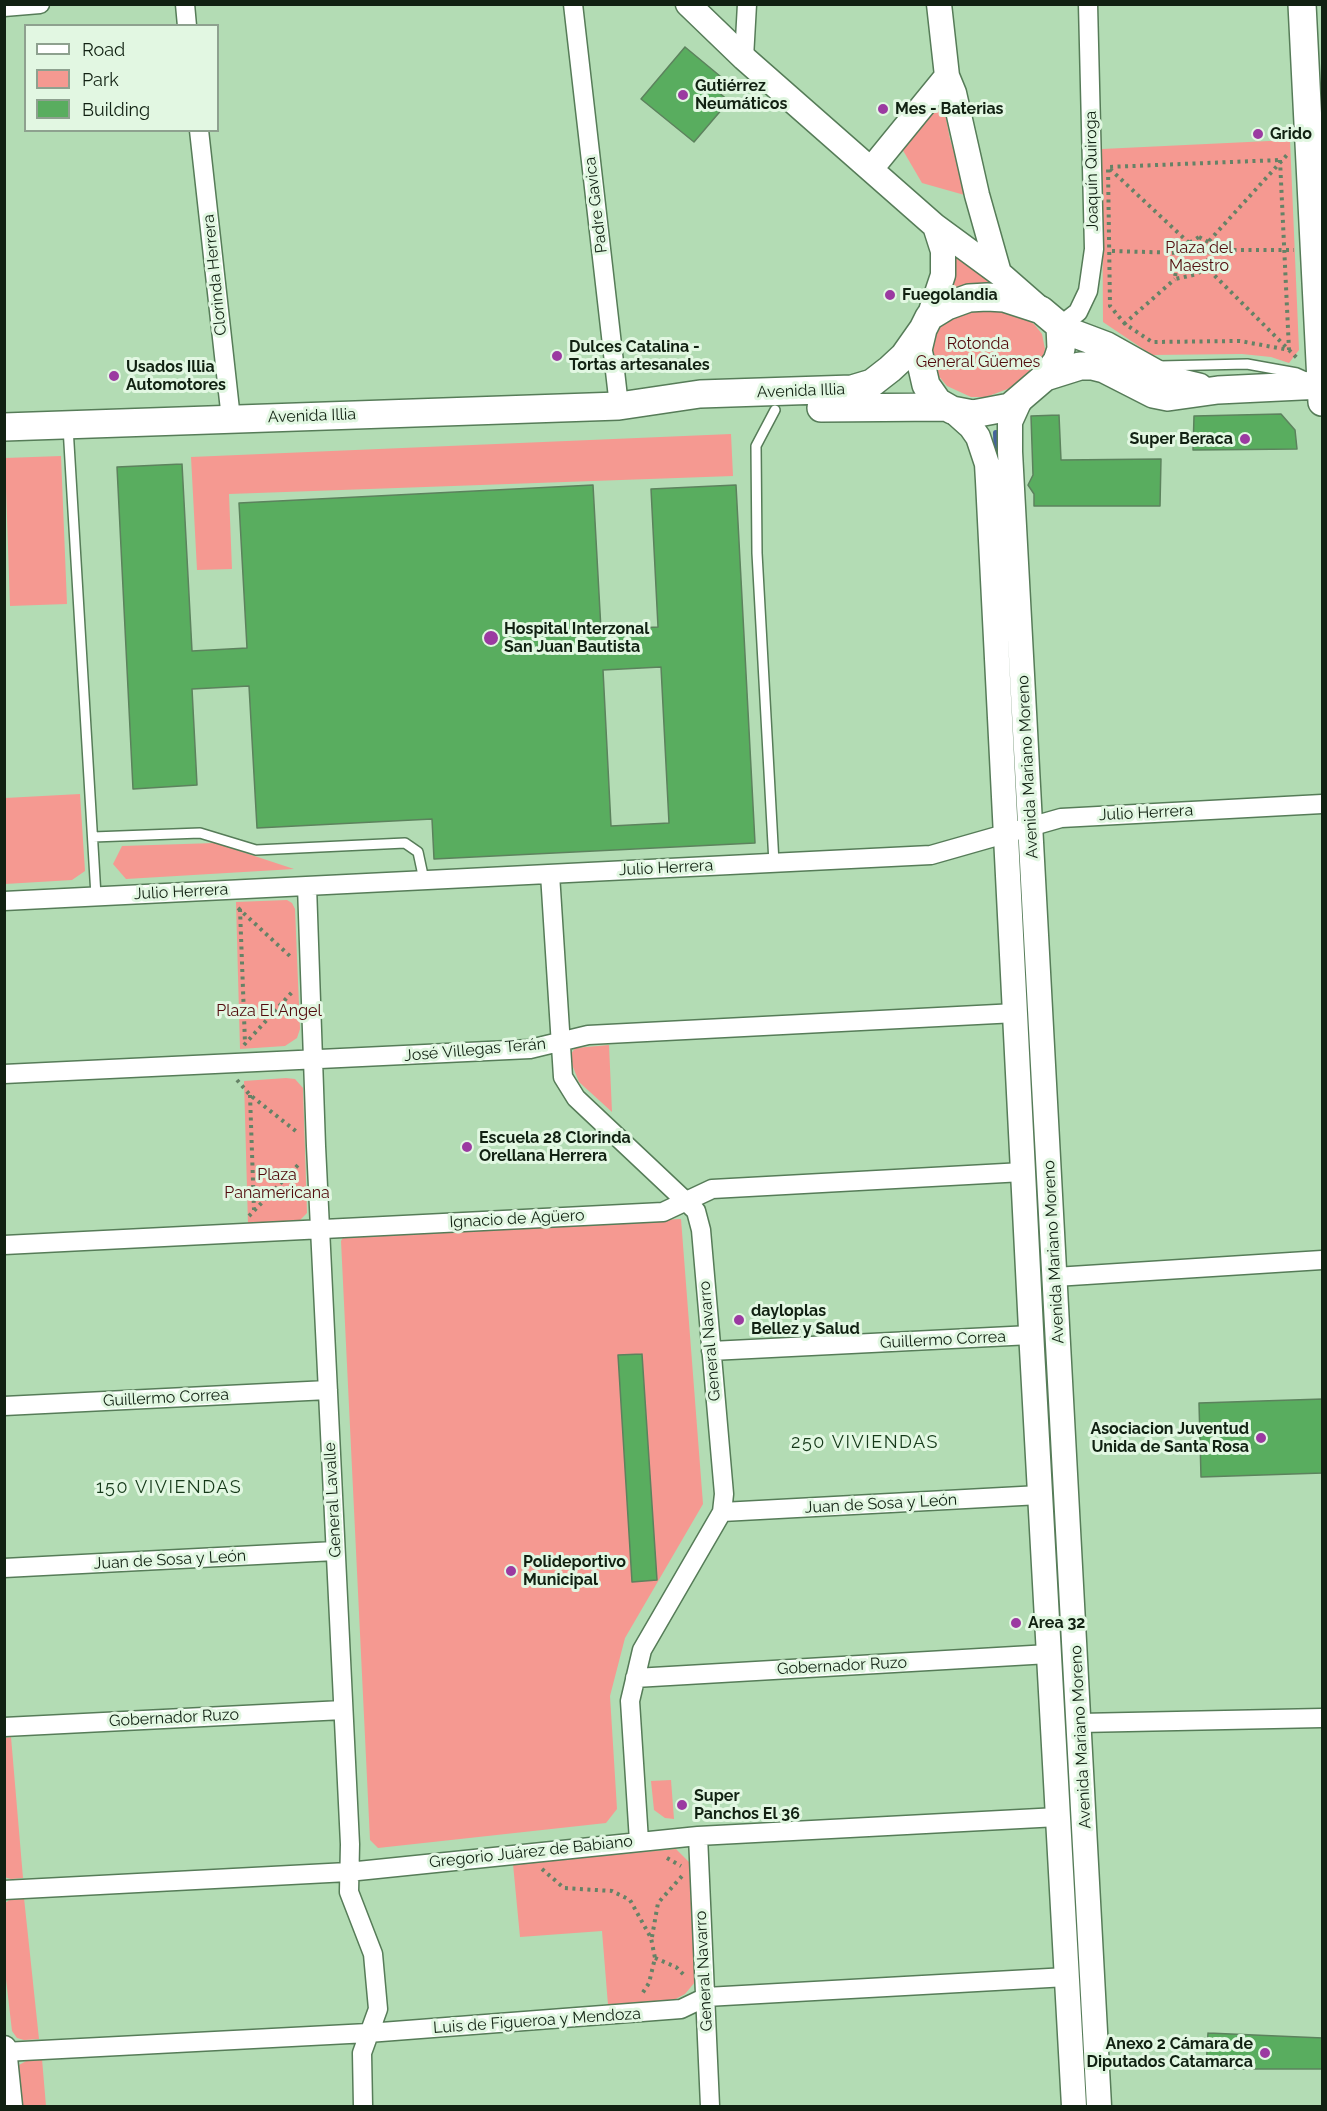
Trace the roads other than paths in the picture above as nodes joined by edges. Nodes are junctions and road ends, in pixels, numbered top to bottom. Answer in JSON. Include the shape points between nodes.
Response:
{"nodes":[{"id":1,"x":40,"y":4,"type":"edge"},
{"id":2,"x":185,"y":4,"type":"edge"},
{"id":3,"x":573,"y":4,"type":"edge"},
{"id":4,"x":688,"y":4,"type":"edge"},
{"id":5,"x":747,"y":4,"type":"edge"},
{"id":6,"x":939,"y":4,"type":"edge"},
{"id":7,"x":1088,"y":4,"type":"edge"},
{"id":8,"x":1302,"y":4,"type":"edge"},
{"id":9,"x":4,"y":7,"type":"edge"},
{"id":10,"x":187,"y":24,"type":"edge"},
{"id":11,"x":744,"y":58,"type":"junction"},
{"id":12,"x":947,"y":76,"type":"junction"},
{"id":13,"x":1315,"y":112,"type":"edge"},
{"id":14,"x":199,"y":132,"type":"edge"},
{"id":15,"x":871,"y":169,"type":"junction"},
{"id":16,"x":935,"y":226,"type":"junction"},
{"id":17,"x":999,"y":273,"type":"junction"},
{"id":18,"x":1054,"y":322,"type":"junction"},
{"id":19,"x":926,"y":323,"type":"junction"},
{"id":20,"x":1145,"y":367,"type":"junction"},
{"id":21,"x":1045,"y":377,"type":"junction"},
{"id":22,"x":1218,"y":390,"type":"junction"},
{"id":23,"x":1322,"y":391,"type":"edge"},
{"id":24,"x":1020,"y":400,"type":"junction"},
{"id":25,"x":619,"y":406,"type":"junction"},
{"id":26,"x":949,"y":409,"type":"junction"},
{"id":27,"x":775,"y":410,"type":"junction"},
{"id":28,"x":231,"y":419,"type":"junction"},
{"id":29,"x":68,"y":424,"type":"junction"},
{"id":30,"x":4,"y":427,"type":"edge"},
{"id":31,"x":1323,"y":804,"type":"edge"},
{"id":32,"x":1031,"y":826,"type":"junction"},
{"id":33,"x":1006,"y":835,"type":"junction"},
{"id":34,"x":93,"y":837,"type":"junction"},
{"id":35,"x":774,"y":862,"type":"junction"},
{"id":36,"x":549,"y":874,"type":"junction"},
{"id":37,"x":424,"y":880,"type":"junction"},
{"id":38,"x":306,"y":886,"type":"junction"},
{"id":39,"x":96,"y":896,"type":"junction"},
{"id":40,"x":4,"y":901,"type":"edge"},
{"id":41,"x":1016,"y":1013,"type":"junction"},
{"id":42,"x":559,"y":1042,"type":"junction"},
{"id":43,"x":312,"y":1061,"type":"junction"},
{"id":44,"x":4,"y":1074,"type":"edge"},
{"id":45,"x":1023,"y":1172,"type":"junction"},
{"id":46,"x":685,"y":1201,"type":"junction"},
{"id":47,"x":320,"y":1228,"type":"junction"},
{"id":48,"x":4,"y":1245,"type":"edge"},
{"id":49,"x":1323,"y":1260,"type":"edge"},
{"id":50,"x":1055,"y":1277,"type":"junction"},
{"id":51,"x":1031,"y":1335,"type":"junction"},
{"id":52,"x":711,"y":1351,"type":"junction"},
{"id":53,"x":328,"y":1390,"type":"junction"},
{"id":54,"x":4,"y":1406,"type":"edge"},
{"id":55,"x":1040,"y":1495,"type":"junction"},
{"id":56,"x":722,"y":1512,"type":"junction"},
{"id":57,"x":335,"y":1551,"type":"junction"},
{"id":58,"x":4,"y":1568,"type":"edge"},
{"id":59,"x":1049,"y":1654,"type":"junction"},
{"id":60,"x":635,"y":1678,"type":"junction"},
{"id":61,"x":343,"y":1710,"type":"junction"},
{"id":62,"x":1323,"y":1718,"type":"edge"},
{"id":63,"x":1080,"y":1723,"type":"junction"},
{"id":64,"x":4,"y":1727,"type":"edge"},
{"id":65,"x":1058,"y":1817,"type":"junction"},
{"id":66,"x":698,"y":1836,"type":"junction"},
{"id":67,"x":639,"y":1841,"type":"junction"},
{"id":68,"x":348,"y":1872,"type":"junction"},
{"id":69,"x":4,"y":1890,"type":"edge"},
{"id":70,"x":1067,"y":1977,"type":"junction"},
{"id":71,"x":706,"y":1997,"type":"junction"},
{"id":72,"x":368,"y":2033,"type":"junction"},
{"id":73,"x":5,"y":2051,"type":"edge"},
{"id":74,"x":10,"y":2106,"type":"edge"},
{"id":75,"x":363,"y":2106,"type":"edge"},
{"id":76,"x":710,"y":2106,"type":"edge"},
{"id":77,"x":1074,"y":2106,"type":"edge"},
{"id":78,"x":1099,"y":2106,"type":"edge"}],
"edges":[{"from":1,"to":9,"type":"street"},
{"from":2,"to":10,"type":"street"},
{"from":3,"to":25,"type":"street","name":"Padre Gavica"},
{"from":4,"to":11,"type":"main road"},
{"from":5,"to":11,"type":"street"},
{"from":6,"to":12,"type":"main road"},
{"from":7,"to":18,"type":"street","name":"Joaquín Quiroga","via":[[1091,145],[1101,250],[1078,312]]},
{"from":8,"to":13,"type":"main road"},
{"from":11,"to":15,"type":"main road"},
{"from":12,"to":15,"type":"main road"},
{"from":12,"to":17,"type":"main road"},
{"from":13,"to":23,"type":"main road","via":[[1309,140]]},
{"from":14,"to":28,"type":"street","name":"Clorinda Herrera"},
{"from":15,"to":16,"type":"main road"},
{"from":16,"to":17,"type":"main road"},
{"from":16,"to":19,"type":"main road","via":[[943,251],[943,275]]},
{"from":17,"to":18,"type":"main road"},
{"from":18,"to":19,"type":"main road","via":[[1004,298],[969,298]]},
{"from":18,"to":20,"type":"main road"},
{"from":18,"to":21,"type":"main road","via":[[1061,349],[1058,361]]},
{"from":19,"to":25,"type":"main road","name":"Avenida Illia","via":[[904,356],[862,387],[700,394]]},
{"from":19,"to":26,"type":"main road","via":[[918,350],[920,367],[932,397]]},
{"from":20,"to":22,"type":"main road","via":[[1166,379]]},
{"from":20,"to":23,"type":"lane","via":[[1247,364],[1297,373]]},
{"from":21,"to":22,"type":"main road","via":[[1092,366],[1168,397]]},
{"from":21,"to":24,"type":"main road"},
{"from":22,"to":23,"type":"main road"},
{"from":24,"to":26,"type":"main road","via":[[994,412],[973,414]]},
{"from":24,"to":32,"type":"main road","name":"Avenida Mariano Moreno","via":[[1010,422],[1010,452]]},
{"from":25,"to":27,"type":"main road","name":"Avenida Illia","via":[[691,412]]},
{"from":25,"to":28,"type":"main road","name":"Avenida Illia"},
{"from":26,"to":27,"type":"main road","name":"Avenida Illia"},
{"from":26,"to":33,"type":"main road","name":"Avenida Mariano Moreno","via":[[978,436],[987,464]]},
{"from":27,"to":35,"type":"lane","via":[[756,446],[757,554]]},
{"from":28,"to":29,"type":"main road","name":"Avenida Illia"},
{"from":29,"to":30,"type":"main road","name":"Avenida Illia"},
{"from":29,"to":34,"type":"lane"},
{"from":31,"to":32,"type":"street","name":"Julio Herrera","via":[[1061,818]]},
{"from":32,"to":33,"type":"street","name":"Julio Herrera"},
{"from":32,"to":50,"type":"main road","name":"Avenida Mariano Moreno"},
{"from":33,"to":35,"type":"street","name":"Julio Herrera","via":[[931,855]]},
{"from":33,"to":41,"type":"main road","name":"Avenida Mariano Moreno"},
{"from":34,"to":37,"type":"lane","via":[[200,833],[256,850],[405,843],[418,852]]},
{"from":34,"to":39,"type":"lane"},
{"from":35,"to":36,"type":"street","name":"Julio Herrera"},
{"from":36,"to":37,"type":"street","name":"Julio Herrera"},
{"from":36,"to":42,"type":"street","name":"General Navarro"},
{"from":37,"to":38,"type":"street","name":"Julio Herrera"},
{"from":38,"to":39,"type":"street","name":"Julio Herrera"},
{"from":38,"to":43,"type":"street","name":"General Lavalle"},
{"from":39,"to":40,"type":"street","name":"Julio Herrera"},
{"from":41,"to":42,"type":"street","name":"José Villegas Terán","via":[[588,1035]]},
{"from":41,"to":45,"type":"main road","name":"Avenida Mariano Moreno"},
{"from":42,"to":43,"type":"street","name":"José Villegas Terán","via":[[530,1049]]},
{"from":42,"to":46,"type":"street","name":"General Navarro","via":[[563,1077],[576,1098]]},
{"from":43,"to":44,"type":"street","name":"José Villegas Terán"},
{"from":43,"to":47,"type":"street","name":"General Lavalle"},
{"from":45,"to":46,"type":"street","name":"Ignacio de Agüero","via":[[712,1189]]},
{"from":45,"to":51,"type":"main road","name":"Avenida Mariano Moreno"},
{"from":46,"to":47,"type":"street","name":"Ignacio de Agüero","via":[[663,1212]]},
{"from":46,"to":52,"type":"street","name":"General Navarro","via":[[696,1211],[701,1230]]},
{"from":47,"to":48,"type":"street","name":"Ignacio de Agüero"},
{"from":47,"to":53,"type":"street","name":"General Lavalle"},
{"from":49,"to":50,"type":"street"},
{"from":50,"to":63,"type":"main road","name":"Avenida Mariano Moreno"},
{"from":51,"to":52,"type":"street","name":"Guillermo Correa"},
{"from":51,"to":55,"type":"main road","name":"Avenida Mariano Moreno"},
{"from":52,"to":56,"type":"street","name":"General Navarro","via":[[724,1494]]},
{"from":53,"to":54,"type":"street","name":"Guillermo Correa"},
{"from":53,"to":57,"type":"street","name":"General Lavalle"},
{"from":55,"to":56,"type":"street","name":"Juan de Sosa y León"},
{"from":55,"to":59,"type":"main road","name":"Avenida Mariano Moreno"},
{"from":56,"to":60,"type":"street","name":"General Navarro","via":[[642,1650]]},
{"from":57,"to":58,"type":"street","name":"Juan de Sosa y León"},
{"from":57,"to":61,"type":"street","name":"General Lavalle"},
{"from":59,"to":60,"type":"street","name":"Gobernador Ruzo"},
{"from":59,"to":65,"type":"main road","name":"Avenida Mariano Moreno"},
{"from":60,"to":67,"type":"street","name":"General Navarro","via":[[630,1701]]},
{"from":61,"to":64,"type":"street","name":"Gobernador Ruzo"},
{"from":61,"to":68,"type":"street","name":"General Lavalle"},
{"from":62,"to":63,"type":"street"},
{"from":63,"to":78,"type":"main road","name":"Avenida Mariano Moreno"},
{"from":65,"to":66,"type":"street","name":"Gregorio Juárez de Babiano"},
{"from":65,"to":70,"type":"main road","name":"Avenida Mariano Moreno"},
{"from":66,"to":67,"type":"street","name":"Gregorio Juárez de Babiano"},
{"from":66,"to":71,"type":"street","name":"General Navarro"},
{"from":67,"to":68,"type":"street","name":"Gregorio Juárez de Babiano"},
{"from":68,"to":69,"type":"street","name":"Gregorio Juárez de Babiano"},
{"from":68,"to":72,"type":"street","name":"General Lavalle","via":[[349,1892],[373,1954],[378,2009]]},
{"from":70,"to":71,"type":"street","name":"Luis de Figueroa y Mendoza"},
{"from":70,"to":77,"type":"main road","name":"Avenida Mariano Moreno"},
{"from":71,"to":72,"type":"street","name":"Luis de Figueroa y Mendoza","via":[[681,2009]]},
{"from":71,"to":76,"type":"street","name":"General Navarro"},
{"from":72,"to":73,"type":"street","name":"Luis de Figueroa y Mendoza"},
{"from":72,"to":75,"type":"street","name":"General Lavalle","via":[[362,2053]]},
{"from":73,"to":74,"type":"main road"}]}
